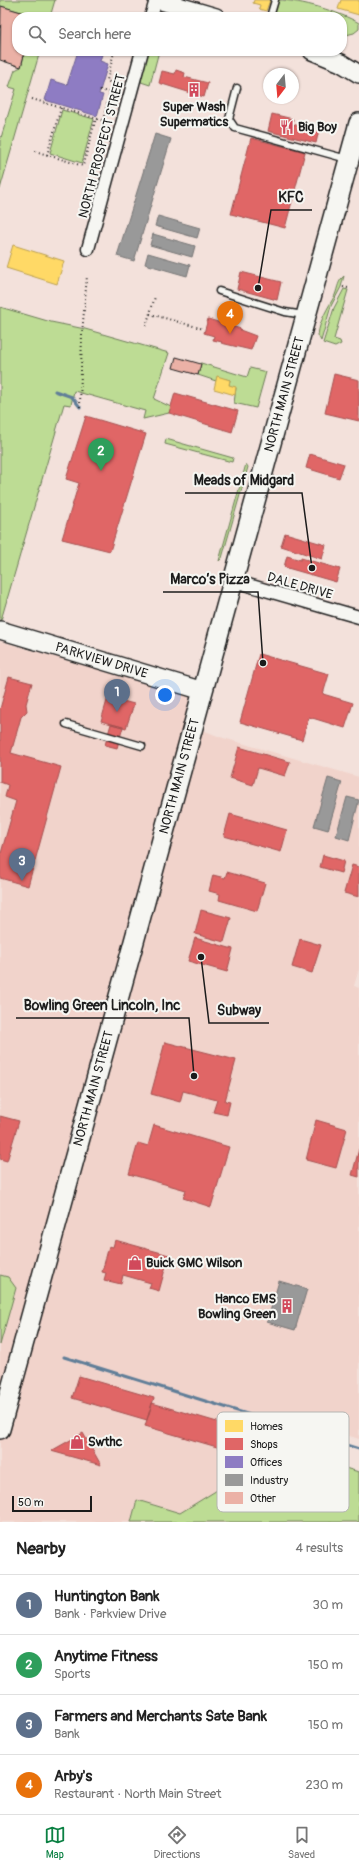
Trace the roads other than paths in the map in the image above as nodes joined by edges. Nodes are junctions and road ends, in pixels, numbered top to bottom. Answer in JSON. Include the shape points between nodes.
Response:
{"nodes":[{"id":1,"x":157,"y":0,"type":"edge"},
{"id":2,"x":275,"y":0,"type":"edge"},
{"id":3,"x":153,"y":12,"type":"edge"},
{"id":4,"x":199,"y":12,"type":"edge"},
{"id":5,"x":271,"y":12,"type":"edge"},
{"id":6,"x":141,"y":56,"type":"edge"},
{"id":7,"x":324,"y":56,"type":"edge"},
{"id":8,"x":359,"y":74,"type":"edge"},
{"id":9,"x":237,"y":88,"type":"dead end"},
{"id":10,"x":359,"y":123,"type":"edge"},
{"id":11,"x":349,"y":160,"type":"junction"},
{"id":12,"x":88,"y":249,"type":"dead end"},
{"id":13,"x":219,"y":291,"type":"dead end"},
{"id":14,"x":306,"y":315,"type":"junction"},
{"id":15,"x":234,"y":581,"type":"junction"},
{"id":16,"x":359,"y":617,"type":"edge"},
{"id":17,"x":0,"y":630,"type":"edge"},
{"id":18,"x":204,"y":691,"type":"junction"},
{"id":19,"x":66,"y":724,"type":"dead end"},
{"id":20,"x":142,"y":746,"type":"dead end"},
{"id":21,"x":0,"y":1429,"type":"edge"}],
"edges":[{"from":1,"to":3,"type":"street"},
{"from":1,"to":4,"type":"street"},
{"from":2,"to":5,"type":"lane"},
{"from":6,"to":12,"type":"street","name":"NORTH PROSPECT STREET"},
{"from":7,"to":8,"type":"street"},
{"from":9,"to":11,"type":"lane","via":[[228,119],[235,128]]},
{"from":10,"to":11,"type":"main road","name":"NORTH MAIN STREET"},
{"from":11,"to":14,"type":"main road","name":"NORTH MAIN STREET"},
{"from":13,"to":14,"type":"lane","via":[[285,312]]},
{"from":14,"to":15,"type":"main road","name":"NORTH MAIN STREET"},
{"from":15,"to":16,"type":"street","name":"DALE DRIVE"},
{"from":15,"to":18,"type":"main road","name":"NORTH MAIN STREET"},
{"from":17,"to":18,"type":"street","name":"PARKVIEW DRIVE"},
{"from":18,"to":21,"type":"main road","name":"NORTH MAIN STREET"},
{"from":19,"to":20,"type":"lane"}]}
